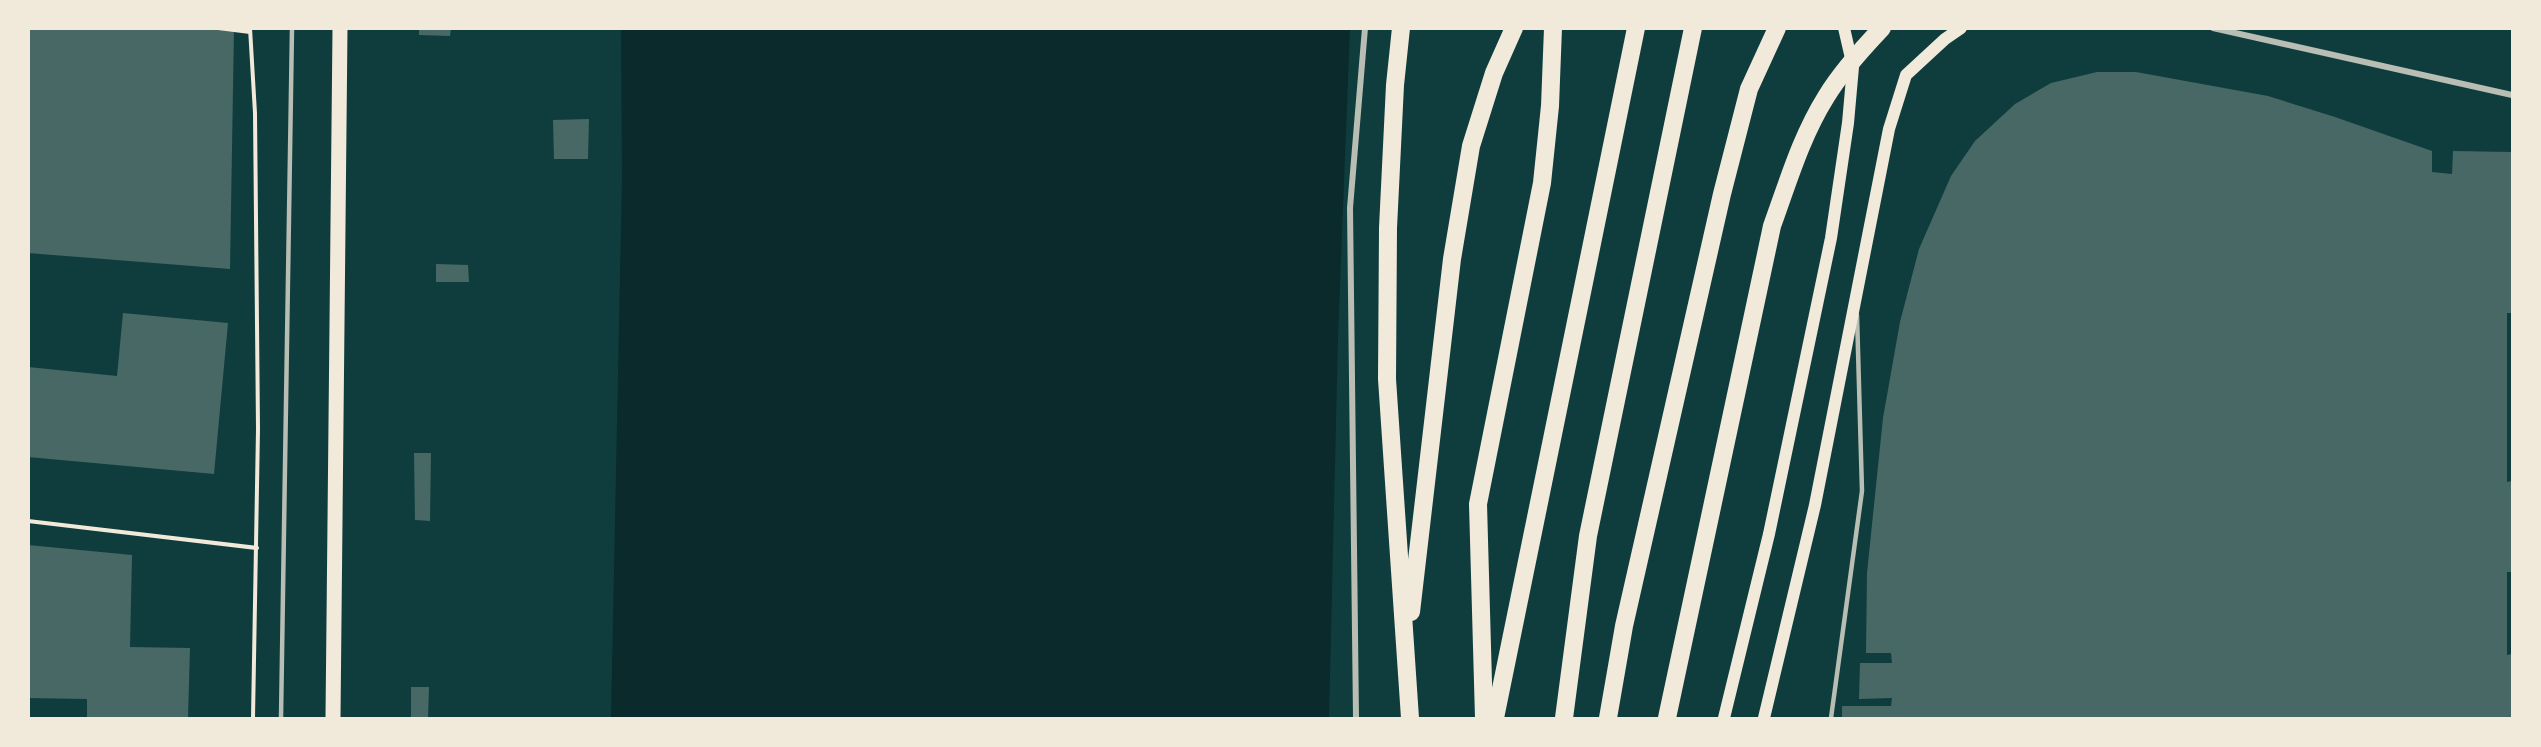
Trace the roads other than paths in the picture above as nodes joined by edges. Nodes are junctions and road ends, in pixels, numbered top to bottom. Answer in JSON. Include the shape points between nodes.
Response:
{"nodes":[{"id":1,"x":292,"y":28,"type":"edge"},
{"id":2,"x":340,"y":28,"type":"edge"},
{"id":3,"x":1365,"y":28,"type":"edge"},
{"id":4,"x":1401,"y":28,"type":"edge"},
{"id":5,"x":1514,"y":28,"type":"edge"},
{"id":6,"x":1553,"y":28,"type":"edge"},
{"id":7,"x":1636,"y":28,"type":"edge"},
{"id":8,"x":1693,"y":28,"type":"edge"},
{"id":9,"x":1777,"y":28,"type":"edge"},
{"id":10,"x":1844,"y":28,"type":"edge"},
{"id":11,"x":1882,"y":28,"type":"edge"},
{"id":12,"x":1961,"y":28,"type":"edge"},
{"id":13,"x":2213,"y":28,"type":"edge"},
{"id":14,"x":2512,"y":95,"type":"edge"},
{"id":15,"x":1857,"y":295,"type":"junction"},
{"id":16,"x":1407,"y":670,"type":"junction"},
{"id":17,"x":281,"y":718,"type":"edge"},
{"id":18,"x":333,"y":718,"type":"edge"},
{"id":19,"x":1356,"y":718,"type":"edge"},
{"id":20,"x":1410,"y":718,"type":"edge"},
{"id":21,"x":1484,"y":718,"type":"edge"},
{"id":22,"x":1495,"y":718,"type":"edge"},
{"id":23,"x":1564,"y":718,"type":"edge"},
{"id":24,"x":1608,"y":718,"type":"edge"},
{"id":25,"x":1668,"y":718,"type":"edge"},
{"id":26,"x":1724,"y":718,"type":"edge"},
{"id":27,"x":1764,"y":718,"type":"edge"},
{"id":28,"x":1831,"y":718,"type":"edge"}],
"edges":[{"from":1,"to":17,"type":"lane"},
{"from":2,"to":18,"type":"main road"},
{"from":3,"to":19,"type":"street","via":[[1350,208]]},
{"from":4,"to":16,"type":"highway","via":[[1388,228],[1387,379]]},
{"from":5,"to":16,"type":"highway","via":[[1494,73],[1471,146],[1452,259]]},
{"from":6,"to":21,"type":"highway","via":[[1542,183],[1478,504]]},
{"from":7,"to":22,"type":"highway"},
{"from":8,"to":23,"type":"highway","via":[[1588,536]]},
{"from":9,"to":24,"type":"highway","via":[[1749,89],[1722,195],[1624,627]]},
{"from":10,"to":26,"type":"main road","via":[[1852,67],[1831,238],[1769,534]]},
{"from":11,"to":25,"type":"highway","via":[[1826,96],[1798,153],[1773,226]]},
{"from":12,"to":15,"type":"main road","via":[[1906,75],[1889,129]]},
{"from":13,"to":14,"type":"street"},
{"from":15,"to":27,"type":"main road","via":[[1815,505]]},
{"from":15,"to":28,"type":"lane","via":[[1862,490]]},
{"from":16,"to":20,"type":"highway"}]}
